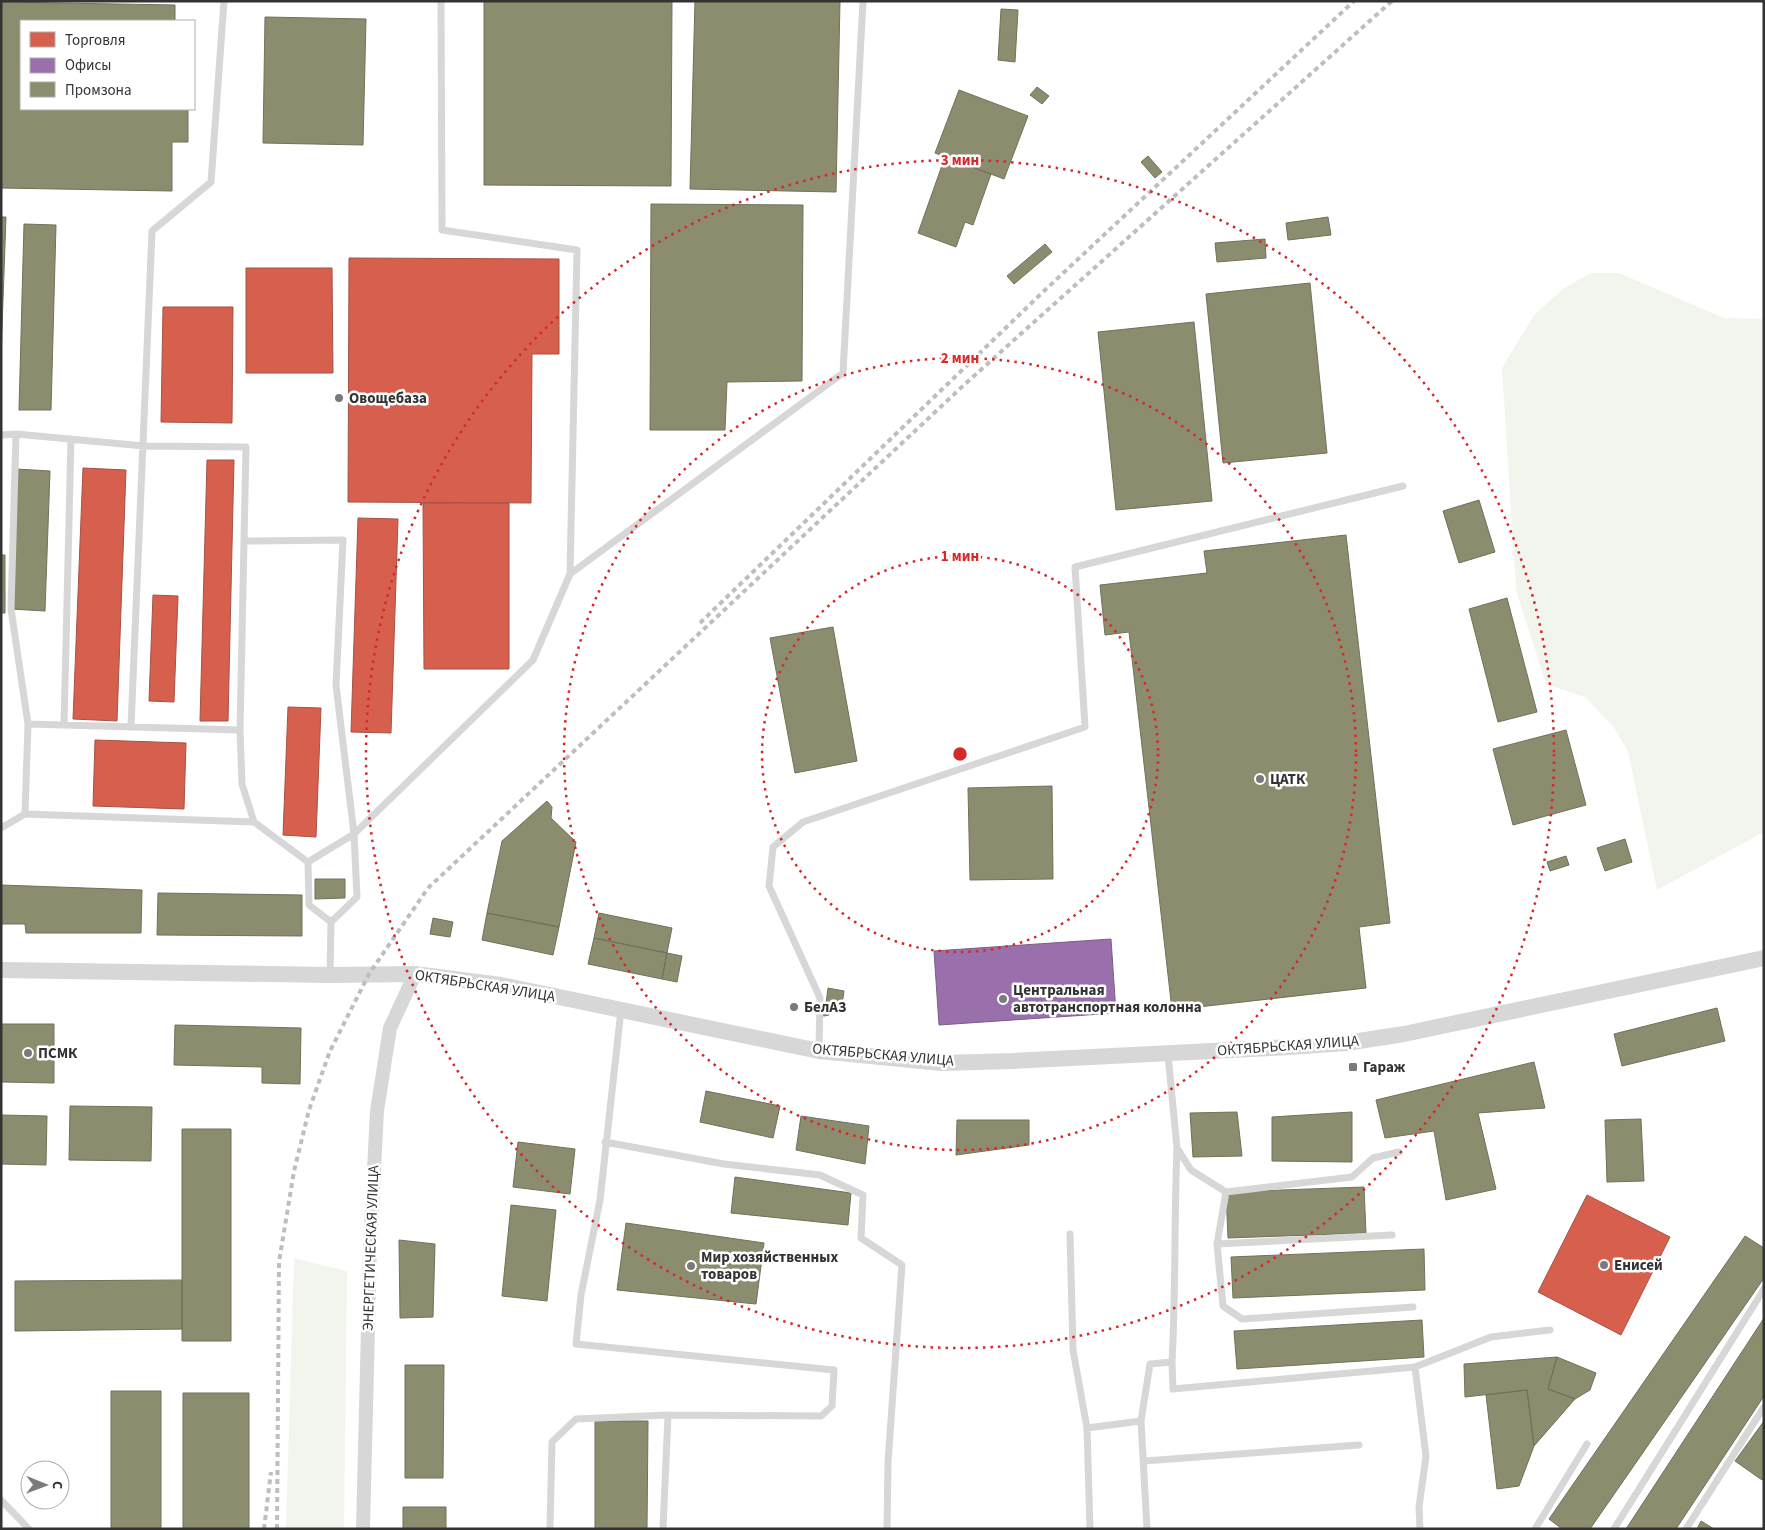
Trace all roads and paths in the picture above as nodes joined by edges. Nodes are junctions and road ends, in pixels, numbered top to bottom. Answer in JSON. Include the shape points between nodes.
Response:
{"nodes":[{"id":1,"x":224,"y":1,"type":"edge"},
{"id":2,"x":441,"y":1,"type":"edge"},
{"id":3,"x":863,"y":1,"type":"edge"},
{"id":4,"x":16,"y":434,"type":"junction"},
{"id":5,"x":1,"y":435,"type":"edge"},
{"id":6,"x":71,"y":440,"type":"junction"},
{"id":7,"x":144,"y":446,"type":"junction"},
{"id":8,"x":1403,"y":486,"type":"dead end"},
{"id":9,"x":245,"y":541,"type":"junction"},
{"id":10,"x":570,"y":574,"type":"junction"},
{"id":11,"x":28,"y":724,"type":"junction"},
{"id":12,"x":64,"y":725,"type":"junction"},
{"id":13,"x":131,"y":726,"type":"junction"},
{"id":14,"x":240,"y":730,"type":"junction"},
{"id":15,"x":25,"y":814,"type":"junction"},
{"id":16,"x":254,"y":822,"type":"junction"},
{"id":17,"x":1,"y":828,"type":"edge"},
{"id":18,"x":354,"y":834,"type":"junction"},
{"id":19,"x":308,"y":862,"type":"junction"},
{"id":20,"x":331,"y":922,"type":"junction"},
{"id":21,"x":1764,"y":958,"type":"edge"},
{"id":22,"x":1,"y":970,"type":"edge"},
{"id":23,"x":415,"y":974,"type":"junction"},
{"id":24,"x":330,"y":975,"type":"junction"},
{"id":25,"x":621,"y":1009,"type":"junction"},
{"id":26,"x":819,"y":1051,"type":"junction"},
{"id":27,"x":1168,"y":1055,"type":"junction"},
{"id":28,"x":605,"y":1142,"type":"junction"},
{"id":29,"x":1178,"y":1148,"type":"junction"},
{"id":30,"x":1399,"y":1152,"type":"dead end"},
{"id":31,"x":1226,"y":1192,"type":"junction"},
{"id":32,"x":1070,"y":1234,"type":"dead end"},
{"id":33,"x":1392,"y":1234,"type":"dead end"},
{"id":34,"x":1217,"y":1244,"type":"junction"},
{"id":35,"x":1764,"y":1289,"type":"edge"},
{"id":36,"x":1413,"y":1307,"type":"dead end"},
{"id":37,"x":1550,"y":1330,"type":"dead end"},
{"id":38,"x":1172,"y":1362,"type":"junction"},
{"id":39,"x":1415,"y":1367,"type":"junction"},
{"id":40,"x":1764,"y":1406,"type":"edge"},
{"id":41,"x":668,"y":1415,"type":"junction"},
{"id":42,"x":1141,"y":1421,"type":"junction"},
{"id":43,"x":1087,"y":1428,"type":"junction"},
{"id":44,"x":1587,"y":1444,"type":"dead end"},
{"id":45,"x":1359,"y":1445,"type":"dead end"},
{"id":46,"x":1144,"y":1461,"type":"junction"},
{"id":47,"x":1,"y":1500,"type":"edge"},
{"id":48,"x":29,"y":1529,"type":"edge"},
{"id":49,"x":363,"y":1529,"type":"edge"},
{"id":50,"x":550,"y":1529,"type":"edge"},
{"id":51,"x":663,"y":1529,"type":"edge"},
{"id":52,"x":887,"y":1529,"type":"edge"},
{"id":53,"x":1090,"y":1529,"type":"edge"},
{"id":54,"x":1147,"y":1529,"type":"edge"},
{"id":55,"x":1420,"y":1529,"type":"edge"},
{"id":56,"x":1535,"y":1529,"type":"edge"},
{"id":57,"x":1614,"y":1529,"type":"edge"},
{"id":58,"x":1686,"y":1529,"type":"edge"}],
"edges":[{"from":1,"to":7,"type":"lane","via":[[211,182],[152,231]]},
{"from":2,"to":10,"type":"lane","via":[[442,230],[577,250]]},
{"from":3,"to":10,"type":"lane","via":[[843,373]]},
{"from":4,"to":5,"type":"lane"},
{"from":4,"to":6,"type":"lane"},
{"from":4,"to":11,"type":"lane","via":[[10,609]]},
{"from":6,"to":7,"type":"lane"},
{"from":6,"to":12,"type":"lane"},
{"from":7,"to":9,"type":"lane","via":[[246,447]]},
{"from":7,"to":13,"type":"lane"},
{"from":8,"to":26,"type":"lane","via":[[1075,567],[1086,727],[803,822],[773,848],[769,886],[820,998]]},
{"from":9,"to":14,"type":"lane"},
{"from":9,"to":18,"type":"lane","via":[[343,540],[336,685]]},
{"from":10,"to":18,"type":"lane","via":[[533,660]]},
{"from":11,"to":12,"type":"lane"},
{"from":11,"to":15,"type":"lane"},
{"from":12,"to":13,"type":"lane"},
{"from":13,"to":14,"type":"lane"},
{"from":14,"to":16,"type":"lane","via":[[242,784]]},
{"from":15,"to":16,"type":"lane"},
{"from":15,"to":17,"type":"lane"},
{"from":16,"to":19,"type":"lane"},
{"from":18,"to":19,"type":"lane"},
{"from":18,"to":20,"type":"lane","via":[[356,897]]},
{"from":19,"to":20,"type":"lane","via":[[309,905]]},
{"from":20,"to":24,"type":"lane"},
{"from":21,"to":27,"type":"street","name":"ОКТЯБРЬСКАЯ УЛИЦА","via":[[1404,1034],[1346,1043]]},
{"from":22,"to":24,"type":"street","name":"ОКТЯБРЬСКАЯ УЛИЦА"},
{"from":23,"to":24,"type":"street","name":"ОКТЯБРЬСКАЯ УЛИЦА"},
{"from":23,"to":25,"type":"street","name":"ОКТЯБРЬСКАЯ УЛИЦА","via":[[501,985]]},
{"from":23,"to":49,"type":"street","name":"ЭНЕРГЕТИЧЕСКАЯ УЛИЦА","via":[[390,1028],[376,1111]]},
{"from":25,"to":26,"type":"street","name":"ОКТЯБРЬСКАЯ УЛИЦА"},
{"from":25,"to":28,"type":"lane"},
{"from":26,"to":27,"type":"street","name":"ОКТЯБРЬСКАЯ УЛИЦА","via":[[942,1063]]},
{"from":27,"to":29,"type":"lane"},
{"from":28,"to":41,"type":"lane","via":[[600,1200],[580,1295],[576,1344],[834,1370],[832,1406],[821,1416]]},
{"from":28,"to":52,"type":"lane","via":[[724,1164],[820,1175],[864,1195],[861,1238],[902,1265],[888,1462]]},
{"from":29,"to":31,"type":"lane","via":[[1191,1170]]},
{"from":29,"to":38,"type":"lane","via":[[1173,1225],[1175,1314]]},
{"from":30,"to":31,"type":"lane","via":[[1373,1158],[1352,1177]]},
{"from":31,"to":34,"type":"lane"},
{"from":32,"to":43,"type":"lane","via":[[1073,1350]]},
{"from":33,"to":34,"type":"lane"},
{"from":34,"to":36,"type":"lane","via":[[1223,1306],[1242,1319]]},
{"from":35,"to":57,"type":"lane"},
{"from":37,"to":39,"type":"lane","via":[[1491,1337]]},
{"from":38,"to":39,"type":"lane","via":[[1173,1389]]},
{"from":38,"to":42,"type":"lane","via":[[1150,1364]]},
{"from":39,"to":55,"type":"lane","via":[[1426,1456],[1419,1507]]},
{"from":40,"to":58,"type":"lane"},
{"from":41,"to":50,"type":"lane","via":[[576,1419],[552,1442]]},
{"from":41,"to":51,"type":"lane"},
{"from":42,"to":43,"type":"lane"},
{"from":42,"to":46,"type":"lane"},
{"from":43,"to":53,"type":"lane"},
{"from":44,"to":56,"type":"lane"},
{"from":45,"to":46,"type":"lane"},
{"from":46,"to":54,"type":"lane"},
{"from":47,"to":48,"type":"lane"}]}
